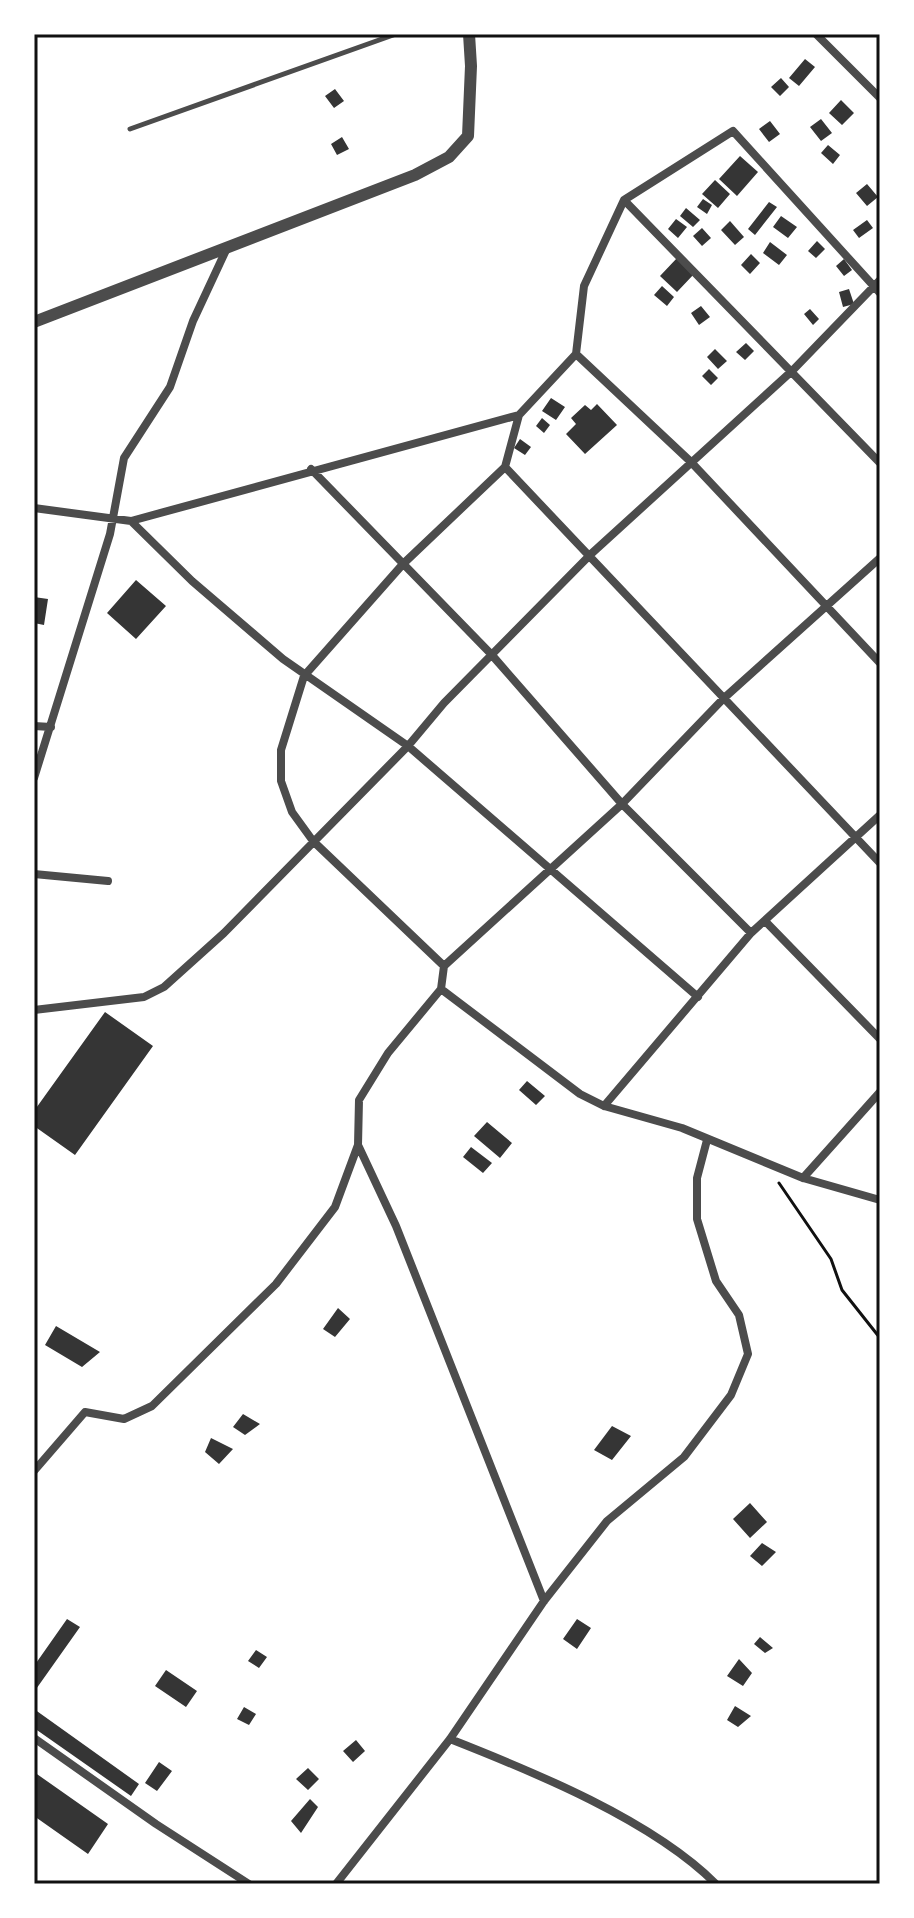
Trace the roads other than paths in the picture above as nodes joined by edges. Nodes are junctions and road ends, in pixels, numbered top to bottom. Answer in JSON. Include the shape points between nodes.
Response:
{"nodes":[{"id":1,"x":396,"y":34,"type":"edge"},
{"id":2,"x":469,"y":34,"type":"edge"},
{"id":3,"x":816,"y":34,"type":"edge"},
{"id":4,"x":880,"y":98,"type":"edge"},
{"id":5,"x":130,"y":129,"type":"dead end"},
{"id":6,"x":624,"y":200,"type":"junction"},
{"id":7,"x":227,"y":248,"type":"junction"},
{"id":8,"x":878,"y":286,"type":"edge"},
{"id":9,"x":34,"y":322,"type":"edge"},
{"id":10,"x":576,"y":354,"type":"junction"},
{"id":11,"x":793,"y":370,"type":"junction"},
{"id":12,"x":519,"y":415,"type":"junction"},
{"id":13,"x":691,"y":462,"type":"junction"},
{"id":14,"x":880,"y":463,"type":"edge"},
{"id":15,"x":505,"y":467,"type":"junction"},
{"id":16,"x":311,"y":469,"type":"junction"},
{"id":17,"x":34,"y":508,"type":"edge"},
{"id":18,"x":114,"y":516,"type":"junction"},
{"id":19,"x":131,"y":521,"type":"junction"},
{"id":20,"x":591,"y":554,"type":"junction"},
{"id":21,"x":880,"y":558,"type":"edge"},
{"id":22,"x":403,"y":564,"type":"junction"},
{"id":23,"x":825,"y":608,"type":"junction"},
{"id":24,"x":491,"y":654,"type":"junction"},
{"id":25,"x":880,"y":663,"type":"edge"},
{"id":26,"x":304,"y":676,"type":"junction"},
{"id":27,"x":723,"y":699,"type":"junction"},
{"id":28,"x":34,"y":726,"type":"edge"},
{"id":29,"x":51,"y":727,"type":"junction"},
{"id":30,"x":408,"y":746,"type":"junction"},
{"id":31,"x":34,"y":778,"type":"edge"},
{"id":32,"x":622,"y":804,"type":"junction"},
{"id":33,"x":880,"y":815,"type":"edge"},
{"id":34,"x":856,"y":840,"type":"junction"},
{"id":35,"x":313,"y":841,"type":"junction"},
{"id":36,"x":880,"y":863,"type":"edge"},
{"id":37,"x":552,"y":867,"type":"junction"},
{"id":38,"x":34,"y":874,"type":"edge"},
{"id":39,"x":108,"y":881,"type":"dead end"},
{"id":40,"x":766,"y":922,"type":"junction"},
{"id":41,"x":751,"y":933,"type":"junction"},
{"id":42,"x":444,"y":966,"type":"junction"},
{"id":43,"x":441,"y":989,"type":"junction"},
{"id":44,"x":698,"y":997,"type":"junction"},
{"id":45,"x":34,"y":1010,"type":"edge"},
{"id":46,"x":880,"y":1039,"type":"edge"},
{"id":47,"x":880,"y":1092,"type":"edge"},
{"id":48,"x":604,"y":1106,"type":"junction"},
{"id":49,"x":707,"y":1140,"type":"junction"},
{"id":50,"x":358,"y":1145,"type":"junction"},
{"id":51,"x":803,"y":1178,"type":"junction"},
{"id":52,"x":880,"y":1200,"type":"edge"},
{"id":53,"x":34,"y":1471,"type":"edge"},
{"id":54,"x":544,"y":1601,"type":"junction"},
{"id":55,"x":34,"y":1738,"type":"edge"},
{"id":56,"x":450,"y":1739,"type":"junction"},
{"id":57,"x":249,"y":1884,"type":"edge"},
{"id":58,"x":336,"y":1884,"type":"edge"},
{"id":59,"x":716,"y":1884,"type":"edge"}],
"edges":[{"from":1,"to":5,"type":"lane"},
{"from":2,"to":7,"type":"street","via":[[468,136],[449,157],[354,201]]},
{"from":3,"to":4,"type":"street"},
{"from":6,"to":8,"type":"street","via":[[733,131]]},
{"from":6,"to":10,"type":"street","via":[[584,286]]},
{"from":6,"to":11,"type":"street"},
{"from":7,"to":9,"type":"street"},
{"from":7,"to":18,"type":"street","via":[[170,387],[124,458]]},
{"from":8,"to":11,"type":"street"},
{"from":10,"to":12,"type":"street"},
{"from":10,"to":13,"type":"street"},
{"from":11,"to":13,"type":"street"},
{"from":11,"to":14,"type":"street"},
{"from":12,"to":15,"type":"street"},
{"from":12,"to":16,"type":"street"},
{"from":13,"to":20,"type":"street"},
{"from":13,"to":23,"type":"street"},
{"from":15,"to":20,"type":"street"},
{"from":15,"to":22,"type":"street"},
{"from":16,"to":19,"type":"street"},
{"from":16,"to":22,"type":"street"},
{"from":17,"to":18,"type":"street"},
{"from":18,"to":19,"type":"street"},
{"from":18,"to":29,"type":"street"},
{"from":19,"to":26,"type":"street"},
{"from":20,"to":24,"type":"street"},
{"from":20,"to":27,"type":"street"},
{"from":21,"to":23,"type":"street"},
{"from":22,"to":24,"type":"street"},
{"from":22,"to":26,"type":"street"},
{"from":23,"to":25,"type":"street"},
{"from":23,"to":27,"type":"street"},
{"from":24,"to":30,"type":"street"},
{"from":24,"to":32,"type":"street"},
{"from":26,"to":30,"type":"street"},
{"from":26,"to":35,"type":"street","via":[[281,750],[281,781],[292,812]]},
{"from":27,"to":32,"type":"street"},
{"from":27,"to":34,"type":"street"},
{"from":28,"to":29,"type":"street"},
{"from":29,"to":31,"type":"street"},
{"from":30,"to":35,"type":"street"},
{"from":30,"to":37,"type":"street"},
{"from":32,"to":37,"type":"street"},
{"from":32,"to":41,"type":"street"},
{"from":33,"to":34,"type":"street"},
{"from":34,"to":36,"type":"street"},
{"from":34,"to":40,"type":"street"},
{"from":35,"to":42,"type":"street"},
{"from":35,"to":45,"type":"street","via":[[164,987],[144,997]]},
{"from":37,"to":42,"type":"street"},
{"from":37,"to":44,"type":"street"},
{"from":38,"to":39,"type":"street"},
{"from":40,"to":41,"type":"street"},
{"from":40,"to":46,"type":"street"},
{"from":41,"to":44,"type":"street"},
{"from":42,"to":43,"type":"street"},
{"from":43,"to":48,"type":"street","via":[[580,1094]]},
{"from":43,"to":50,"type":"street","via":[[388,1053],[359,1100]]},
{"from":44,"to":48,"type":"street"},
{"from":47,"to":51,"type":"street"},
{"from":48,"to":49,"type":"street"},
{"from":49,"to":51,"type":"street"},
{"from":49,"to":54,"type":"street","via":[[697,1178],[697,1219],[716,1281],[739,1315],[748,1354],[731,1395],[684,1457],[607,1521]]},
{"from":50,"to":53,"type":"street","via":[[335,1207],[276,1284],[152,1406],[124,1419],[85,1412]]},
{"from":50,"to":54,"type":"street","via":[[396,1226]]},
{"from":51,"to":52,"type":"street"},
{"from":54,"to":56,"type":"street"},
{"from":55,"to":57,"type":"street"},
{"from":56,"to":58,"type":"street"},
{"from":56,"to":59,"type":"street","via":[[549,1778],[690,1858]]}]}
